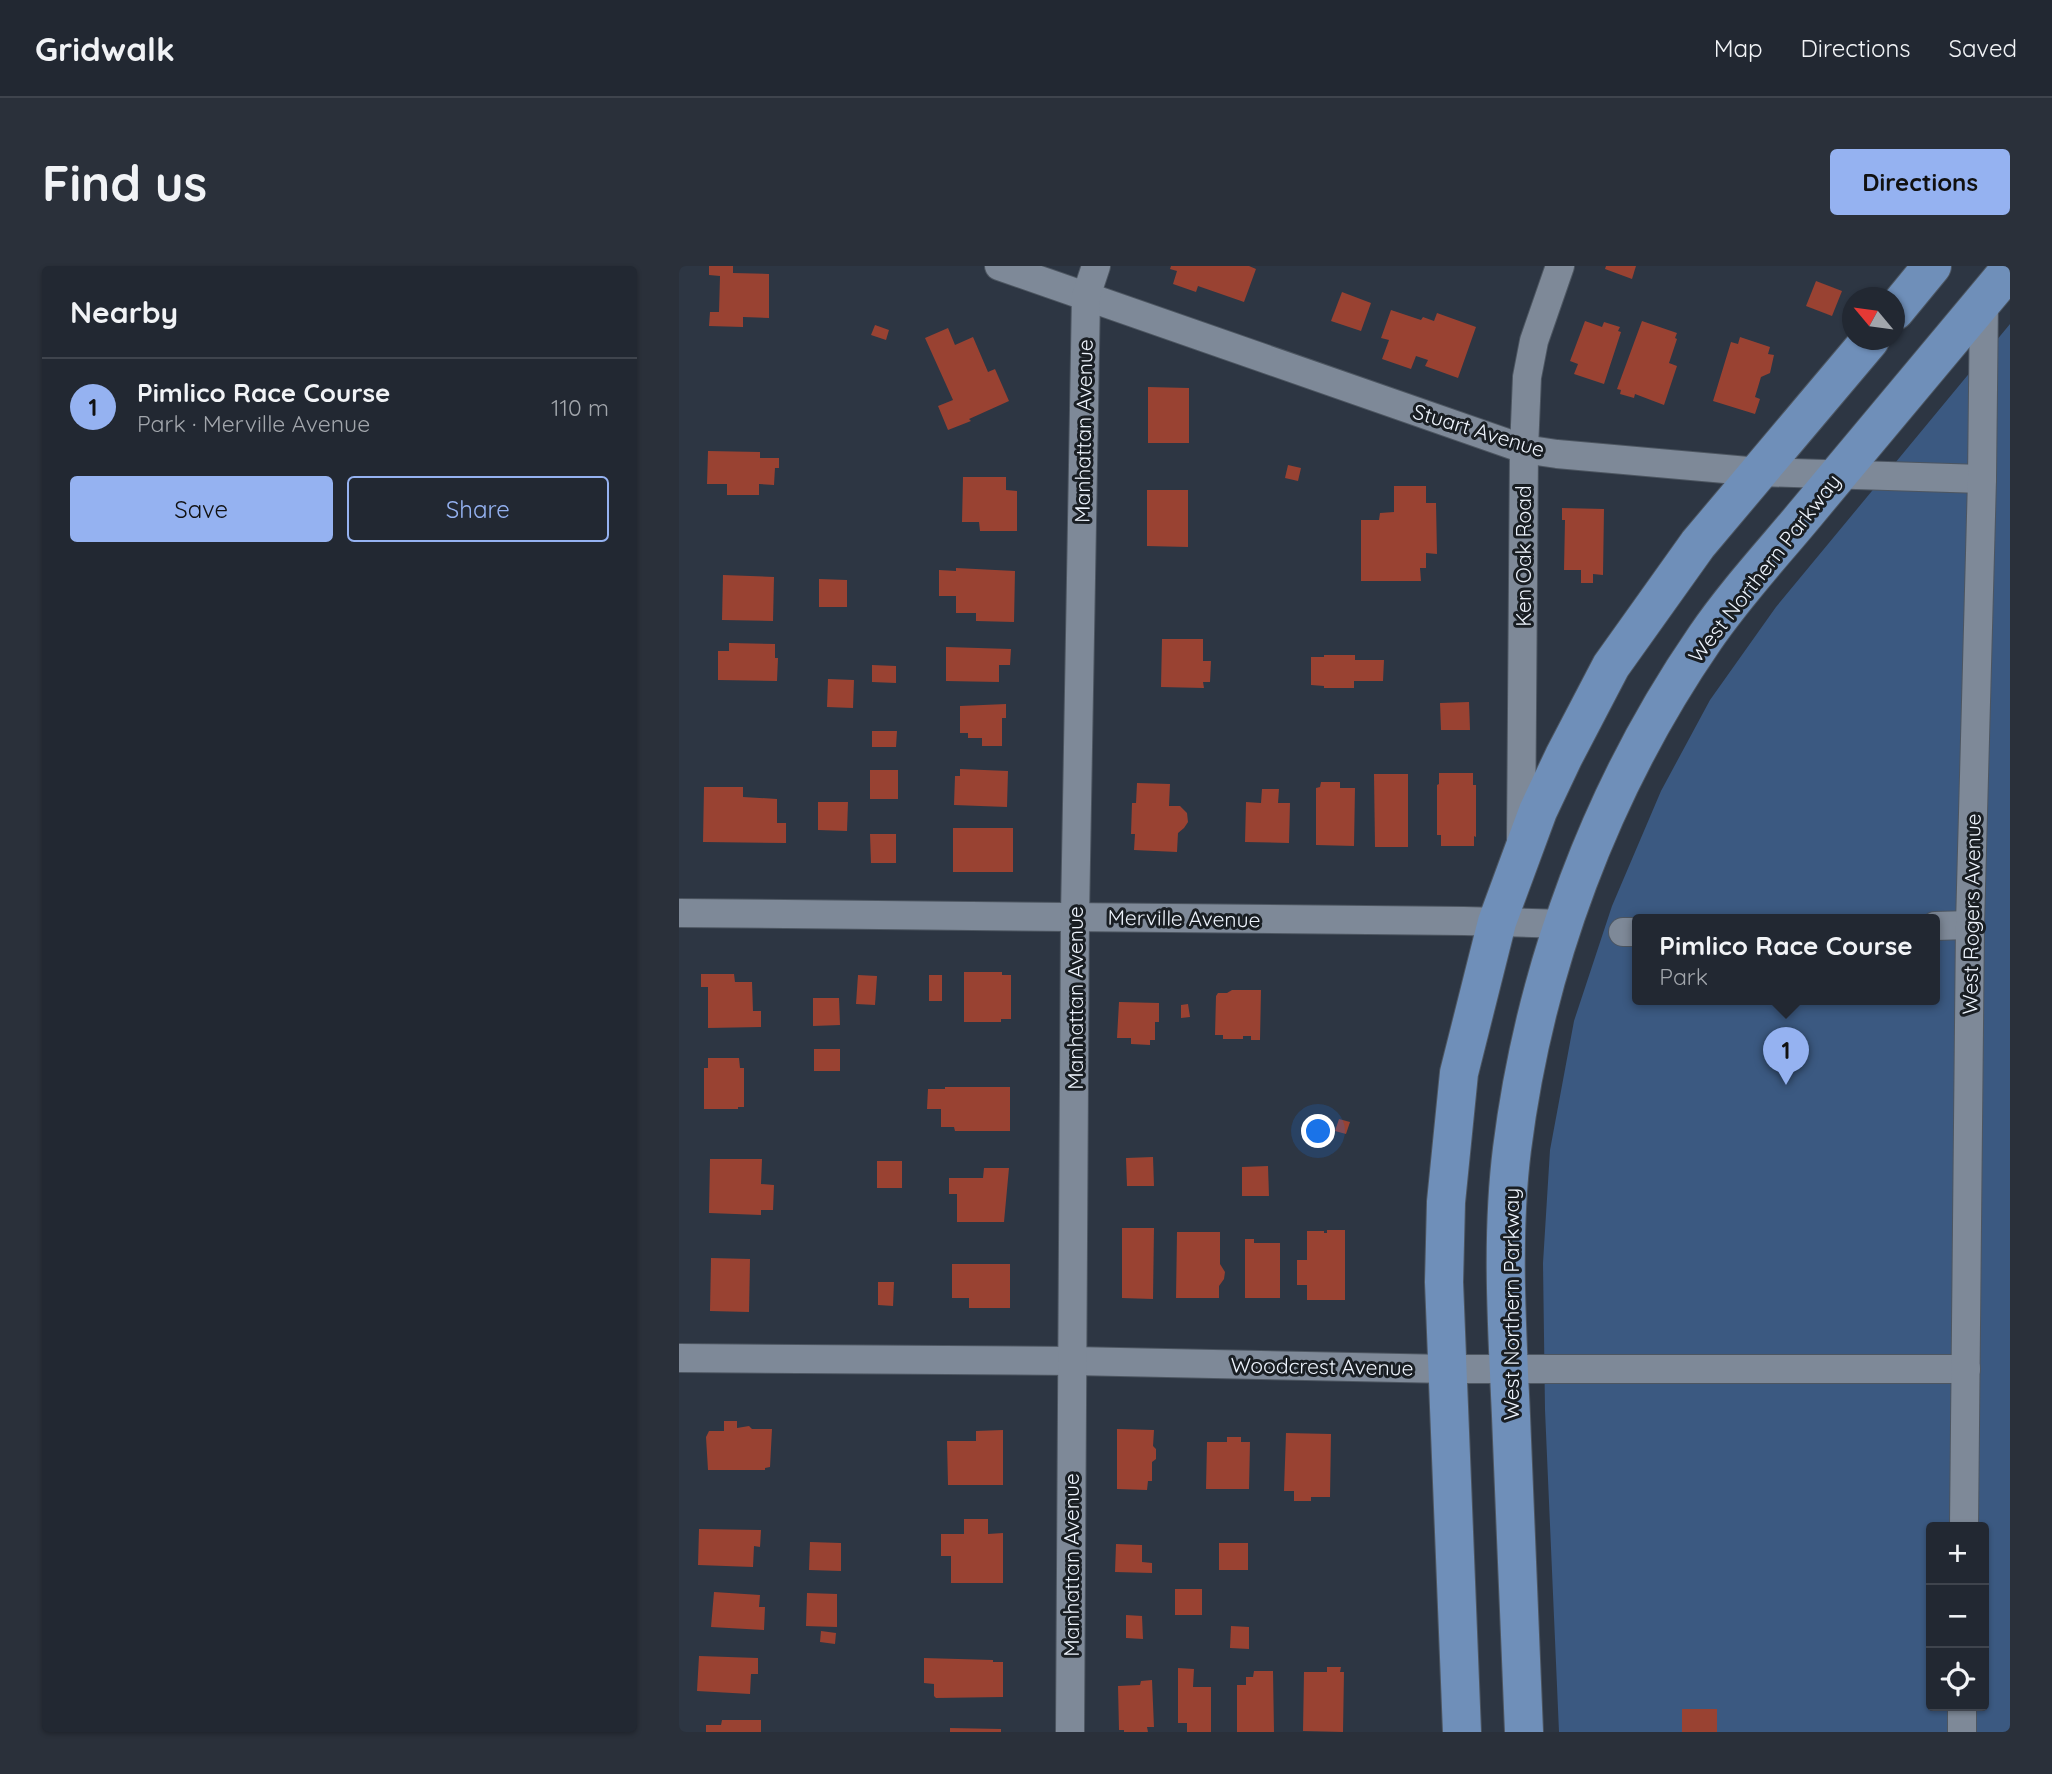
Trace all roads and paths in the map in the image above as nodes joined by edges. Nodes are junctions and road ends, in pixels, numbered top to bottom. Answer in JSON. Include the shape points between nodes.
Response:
{"nodes":[{"id":1,"x":999,"y":266,"type":"edge"},
{"id":2,"x":1096,"y":266,"type":"edge"},
{"id":3,"x":1560,"y":266,"type":"edge"},
{"id":4,"x":1932,"y":266,"type":"edge"},
{"id":5,"x":2010,"y":270,"type":"edge"},
{"id":6,"x":1086,"y":296,"type":"junction"},
{"id":7,"x":1905,"y":299,"type":"edge"},
{"id":8,"x":1984,"y":300,"type":"junction"},
{"id":9,"x":1862,"y":350,"type":"edge"},
{"id":10,"x":1524,"y":449,"type":"junction"},
{"id":11,"x":1759,"y":472,"type":"junction"},
{"id":12,"x":1838,"y":475,"type":"junction"},
{"id":13,"x":1982,"y":479,"type":"junction"},
{"id":14,"x":1521,"y":852,"type":"junction"},
{"id":15,"x":679,"y":913,"type":"edge"},
{"id":16,"x":1075,"y":917,"type":"junction"},
{"id":17,"x":1497,"y":922,"type":"junction"},
{"id":18,"x":1564,"y":924,"type":"junction"},
{"id":19,"x":1970,"y":925,"type":"junction"},
{"id":20,"x":1940,"y":926,"type":"edge"},
{"id":21,"x":679,"y":1359,"type":"edge"},
{"id":22,"x":1073,"y":1361,"type":"junction"},
{"id":23,"x":1447,"y":1368,"type":"junction"},
{"id":24,"x":1509,"y":1369,"type":"junction"},
{"id":25,"x":1966,"y":1369,"type":"junction"},
{"id":26,"x":1964,"y":1522,"type":"edge"},
{"id":27,"x":1962,"y":1711,"type":"edge"},
{"id":28,"x":1070,"y":1732,"type":"edge"},
{"id":29,"x":1462,"y":1732,"type":"edge"},
{"id":30,"x":1524,"y":1732,"type":"edge"},
{"id":31,"x":1962,"y":1732,"type":"edge"}],
"edges":[{"from":1,"to":6,"type":"street","name":"Stuart Avenue"},
{"from":2,"to":6,"type":"street","name":"Manhattan Avenue"},
{"from":3,"to":10,"type":"street","name":"Ken Oak Road","via":[[1529,361]]},
{"from":4,"to":7,"type":"main road"},
{"from":5,"to":8,"type":"main road","name":"West Northern Parkway"},
{"from":6,"to":10,"type":"street","name":"Stuart Avenue"},
{"from":6,"to":16,"type":"street","name":"Manhattan Avenue"},
{"from":8,"to":12,"type":"main road","name":"West Northern Parkway"},
{"from":8,"to":13,"type":"street","name":"West Rogers Avenue"},
{"from":9,"to":11,"type":"main road"},
{"from":10,"to":11,"type":"street","name":"Stuart Avenue"},
{"from":10,"to":14,"type":"street","name":"Ken Oak Road"},
{"from":11,"to":12,"type":"street","name":"Stuart Avenue"},
{"from":11,"to":14,"type":"main road","via":[[1698,544],[1611,666]]},
{"from":12,"to":13,"type":"street","name":"Stuart Avenue"},
{"from":12,"to":18,"type":"main road","name":"West Northern Parkway","via":[[1707,635],[1665,699],[1614,797]]},
{"from":13,"to":19,"type":"street","name":"West Rogers Avenue"},
{"from":14,"to":17,"type":"main road"},
{"from":15,"to":16,"type":"street","name":"Merville Avenue"},
{"from":16,"to":17,"type":"street","name":"Merville Avenue"},
{"from":16,"to":22,"type":"street","name":"Manhattan Avenue"},
{"from":17,"to":18,"type":"street","name":"Merville Avenue"},
{"from":17,"to":23,"type":"main road","via":[[1459,1073],[1451,1143],[1444,1282]]},
{"from":18,"to":24,"type":"main road","name":"West Northern Parkway","via":[[1537,1019],[1512,1150],[1507,1208]]},
{"from":19,"to":20,"type":"street"},
{"from":19,"to":25,"type":"street","name":"West Rogers Avenue"},
{"from":21,"to":22,"type":"street","name":"Woodcrest Avenue"},
{"from":22,"to":23,"type":"street","name":"Woodcrest Avenue"},
{"from":22,"to":28,"type":"street","name":"Manhattan Avenue"},
{"from":23,"to":24,"type":"street","name":"Woodcrest Avenue"},
{"from":23,"to":29,"type":"main road"},
{"from":24,"to":25,"type":"street","name":"Woodcrest Avenue"},
{"from":24,"to":30,"type":"main road","name":"West Northern Parkway"},
{"from":25,"to":26,"type":"street","name":"West Rogers Avenue"},
{"from":27,"to":31,"type":"street"}]}
